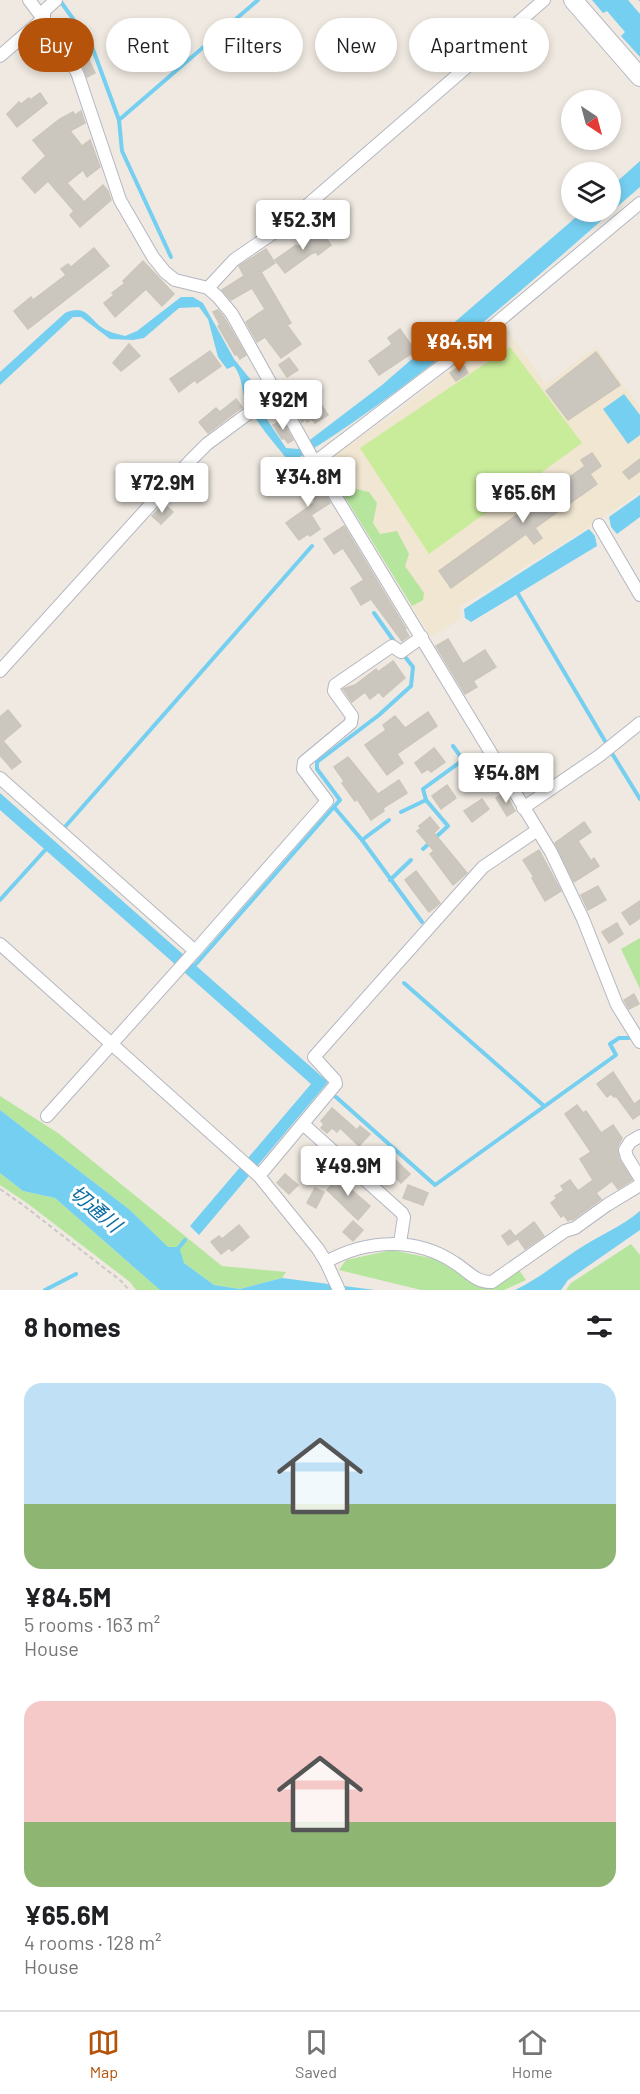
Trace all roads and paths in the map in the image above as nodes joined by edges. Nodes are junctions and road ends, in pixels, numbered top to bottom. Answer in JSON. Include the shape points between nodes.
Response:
{"nodes":[{"id":1,"x":29,"y":0,"type":"edge"},
{"id":2,"x":56,"y":0,"type":"edge"},
{"id":3,"x":544,"y":0,"type":"edge"},
{"id":4,"x":573,"y":0,"type":"edge"},
{"id":5,"x":44,"y":18,"type":"joint"},
{"id":6,"x":18,"y":40,"type":"edge"},
{"id":7,"x":0,"y":56,"type":"edge"},
{"id":8,"x":77,"y":72,"type":"edge"},
{"id":9,"x":640,"y":77,"type":"edge"},
{"id":10,"x":640,"y":203,"type":"edge"},
{"id":11,"x":208,"y":288,"type":"junction"},
{"id":12,"x":276,"y":393,"type":"junction"},
{"id":13,"x":309,"y":453,"type":"junction"},
{"id":14,"x":598,"y":525,"type":"dead end"},
{"id":15,"x":640,"y":595,"type":"edge"},
{"id":16,"x":422,"y":637,"type":"junction"},
{"id":17,"x":0,"y":671,"type":"edge"},
{"id":18,"x":640,"y":723,"type":"edge"},
{"id":19,"x":0,"y":778,"type":"edge"},
{"id":20,"x":523,"y":808,"type":"junction"},
{"id":21,"x":536,"y":831,"type":"junction"},
{"id":22,"x":0,"y":944,"type":"edge"},
{"id":23,"x":192,"y":954,"type":"junction"},
{"id":24,"x":640,"y":1042,"type":"edge"},
{"id":25,"x":112,"y":1044,"type":"junction"},
{"id":26,"x":47,"y":1116,"type":"dead end"},
{"id":27,"x":303,"y":1124,"type":"junction"},
{"id":28,"x":640,"y":1136,"type":"edge"},
{"id":29,"x":257,"y":1175,"type":"junction"},
{"id":30,"x":640,"y":1178,"type":"edge"},
{"id":31,"x":640,"y":1185,"type":"edge"},
{"id":32,"x":0,"y":1189,"type":"edge"},
{"id":33,"x":399,"y":1243,"type":"junction"},
{"id":34,"x":328,"y":1266,"type":"junction"},
{"id":35,"x":129,"y":1290,"type":"edge"},
{"id":36,"x":339,"y":1290,"type":"edge"}],
"edges":[{"from":1,"to":5,"type":"street"},
{"from":2,"to":5,"type":"street","via":[[44,10]]},
{"from":3,"to":11,"type":"street","via":[[282,227],[234,260]]},
{"from":4,"to":9,"type":"main road"},
{"from":6,"to":7,"type":"street"},
{"from":8,"to":11,"type":"street","via":[[120,200],[153,257],[175,280]]},
{"from":10,"to":13,"type":"street","via":[[482,335]]},
{"from":11,"to":12,"type":"street","via":[[232,314]]},
{"from":12,"to":13,"type":"street"},
{"from":12,"to":17,"type":"street","via":[[190,461]]},
{"from":13,"to":16,"type":"street"},
{"from":14,"to":15,"type":"street"},
{"from":16,"to":20,"type":"street"},
{"from":16,"to":23,"type":"street","via":[[401,652],[392,645],[334,685],[351,723],[304,762],[303,768],[327,801]]},
{"from":18,"to":20,"type":"street"},
{"from":19,"to":23,"type":"street"},
{"from":20,"to":21,"type":"street"},
{"from":21,"to":24,"type":"street","via":[[583,919],[617,1005]]},
{"from":21,"to":27,"type":"street","via":[[483,867],[314,1057],[336,1084]]},
{"from":22,"to":25,"type":"street"},
{"from":23,"to":25,"type":"street"},
{"from":25,"to":26,"type":"street"},
{"from":25,"to":29,"type":"street"},
{"from":27,"to":29,"type":"street"},
{"from":27,"to":33,"type":"street","via":[[402,1213]]},
{"from":28,"to":30,"type":"street","via":[[625,1150]]},
{"from":29,"to":34,"type":"street"},
{"from":31,"to":33,"type":"street","via":[[492,1282],[475,1278],[440,1254]]},
{"from":32,"to":35,"type":"path"},
{"from":33,"to":34,"type":"street","via":[[342,1253]]},
{"from":34,"to":36,"type":"street"}]}
